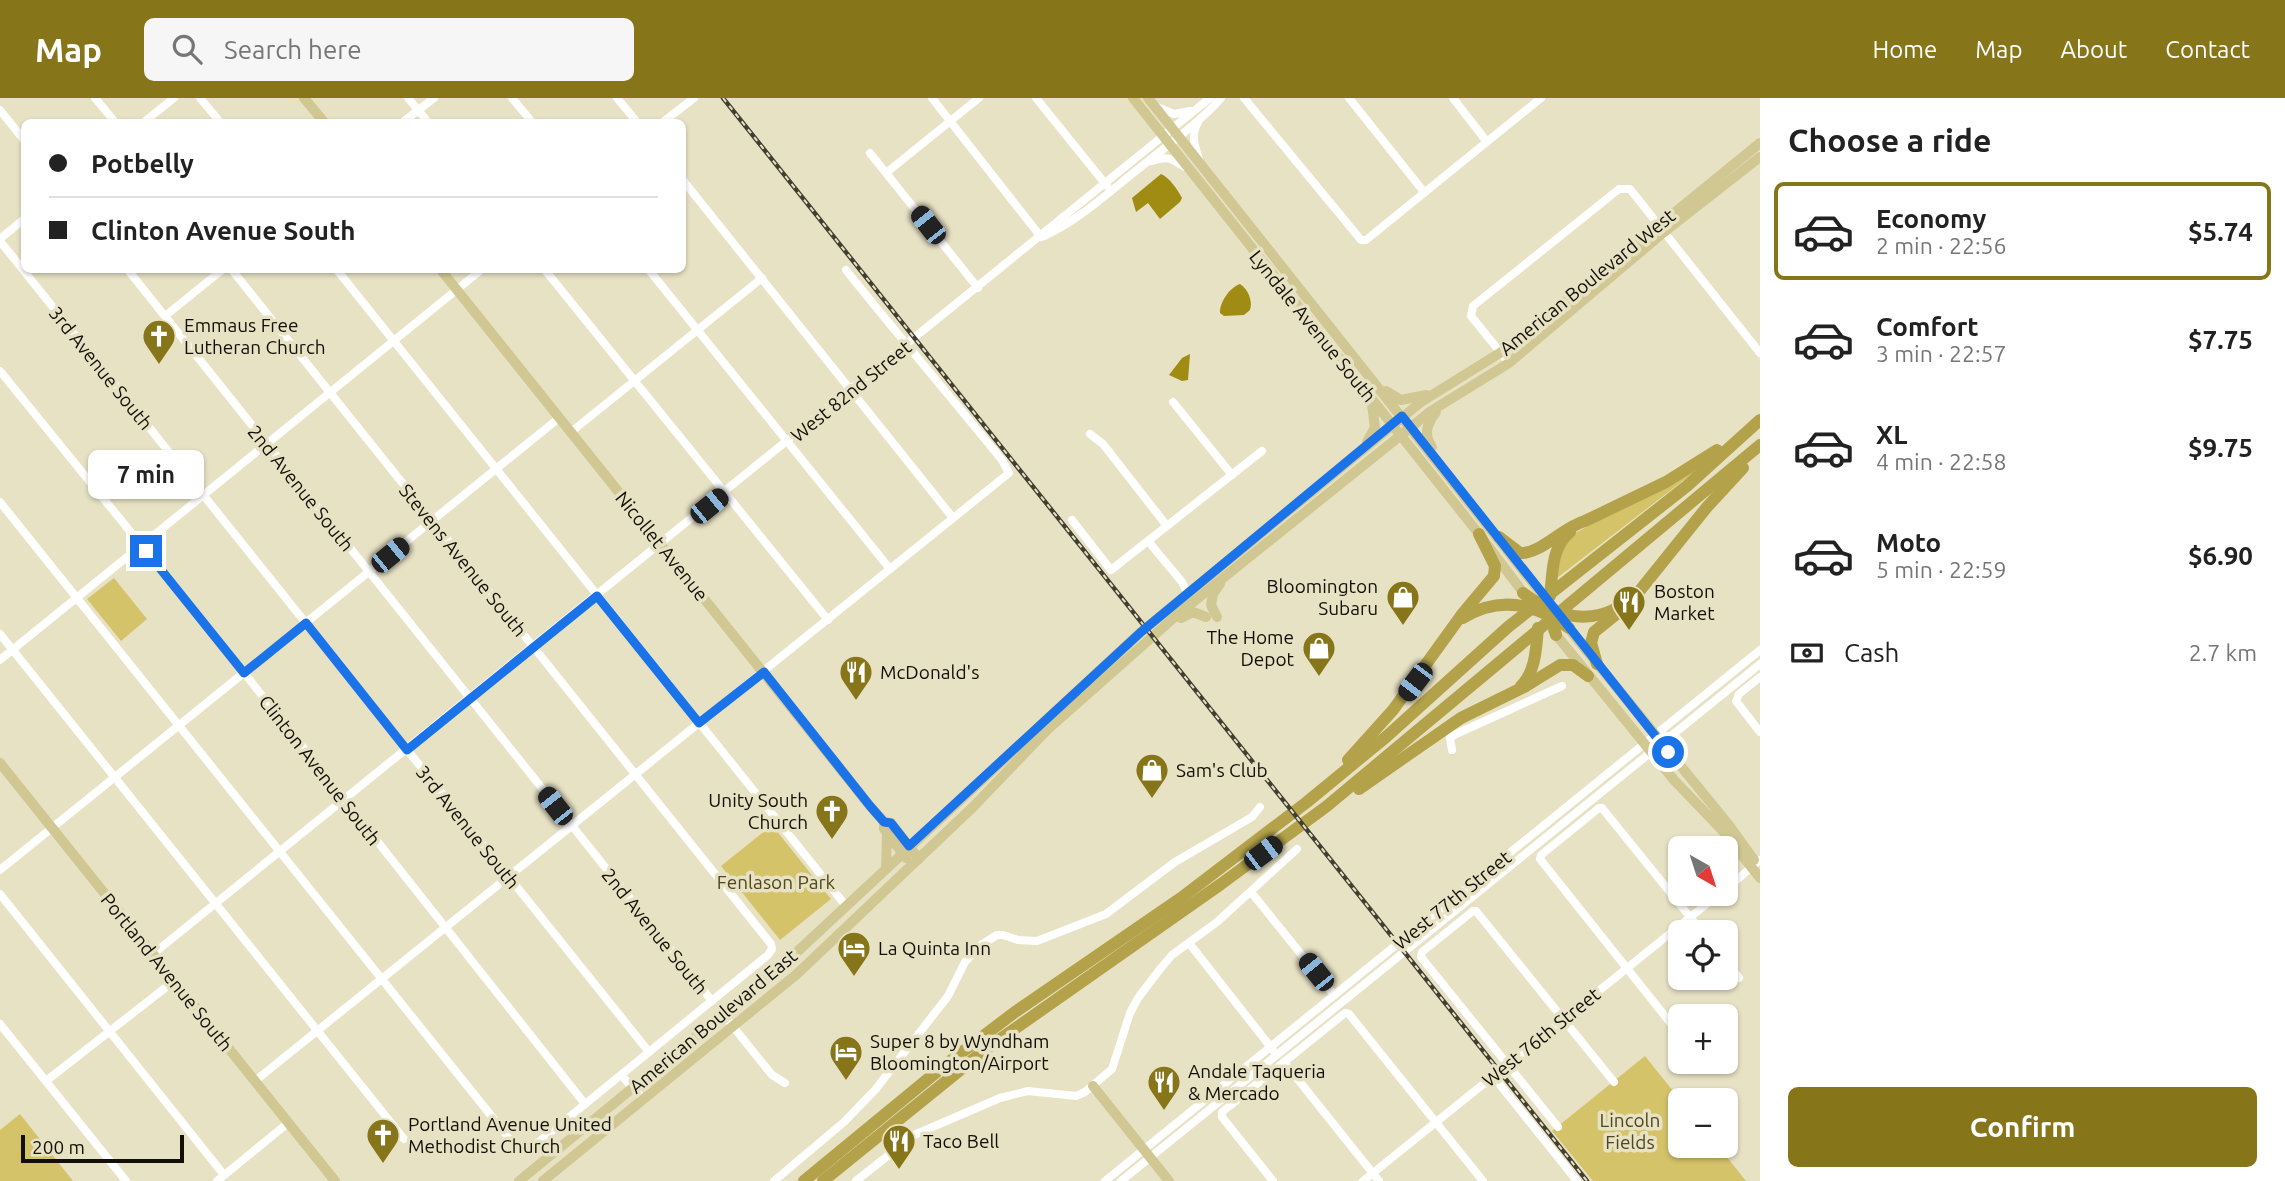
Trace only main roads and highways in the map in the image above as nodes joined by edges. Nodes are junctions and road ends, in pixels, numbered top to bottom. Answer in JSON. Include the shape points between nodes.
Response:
{"nodes":[{"id":1,"x":304,"y":98,"type":"edge"},
{"id":2,"x":1133,"y":98,"type":"edge"},
{"id":3,"x":1148,"y":98,"type":"edge"},
{"id":4,"x":322,"y":119,"type":"edge"},
{"id":5,"x":1760,"y":143,"type":"edge"},
{"id":6,"x":1760,"y":157,"type":"edge"},
{"id":7,"x":1661,"y":229,"type":"junction"},
{"id":8,"x":444,"y":273,"type":"edge"},
{"id":9,"x":1505,"y":358,"type":"junction"},
{"id":10,"x":1380,"y":388,"type":"junction"},
{"id":11,"x":1435,"y":392,"type":"junction"},
{"id":12,"x":1370,"y":398,"type":"junction"},
{"id":13,"x":1447,"y":401,"type":"junction"},
{"id":14,"x":1402,"y":416,"type":"junction"},
{"id":15,"x":1760,"y":419,"type":"edge"},
{"id":16,"x":1392,"y":425,"type":"junction"},
{"id":17,"x":1411,"y":427,"type":"junction"},
{"id":18,"x":1400,"y":436,"type":"junction"},
{"id":19,"x":1760,"y":447,"type":"edge"},
{"id":20,"x":1359,"y":451,"type":"junction"},
{"id":21,"x":1368,"y":461,"type":"junction"},
{"id":22,"x":1439,"y":463,"type":"junction"},
{"id":23,"x":1423,"y":464,"type":"junction"},
{"id":24,"x":1585,"y":521,"type":"junction"},
{"id":25,"x":1479,"y":534,"type":"junction"},
{"id":26,"x":1499,"y":537,"type":"junction"},
{"id":27,"x":1223,"y":578,"type":"junction"},
{"id":28,"x":1537,"y":587,"type":"joint"},
{"id":29,"x":1520,"y":589,"type":"joint"},
{"id":30,"x":1641,"y":590,"type":"junction"},
{"id":31,"x":1545,"y":610,"type":"junction"},
{"id":32,"x":1455,"y":624,"type":"junction"},
{"id":33,"x":1160,"y":629,"type":"junction"},
{"id":34,"x":1572,"y":632,"type":"joint"},
{"id":35,"x":1560,"y":640,"type":"joint"},
{"id":36,"x":1597,"y":664,"type":"junction"},
{"id":37,"x":1588,"y":676,"type":"junction"},
{"id":38,"x":1510,"y":695,"type":"junction"},
{"id":39,"x":0,"y":763,"type":"edge"},
{"id":40,"x":981,"y":780,"type":"junction"},
{"id":41,"x":989,"y":790,"type":"junction"},
{"id":42,"x":1307,"y":802,"type":"junction"},
{"id":43,"x":1327,"y":806,"type":"junction"},
{"id":44,"x":884,"y":822,"type":"junction"},
{"id":45,"x":887,"y":834,"type":"junction"},
{"id":46,"x":905,"y":850,"type":"junction"},
{"id":47,"x":916,"y":862,"type":"junction"},
{"id":48,"x":1757,"y":865,"type":"edge"},
{"id":49,"x":886,"y":868,"type":"junction"},
{"id":50,"x":1760,"y":878,"type":"edge"},
{"id":51,"x":821,"y":930,"type":"junction"},
{"id":52,"x":832,"y":942,"type":"junction"},
{"id":53,"x":1093,"y":1086,"type":"road end"},
{"id":54,"x":540,"y":1163,"type":"junction"},
{"id":55,"x":547,"y":1178,"type":"edge"},
{"id":56,"x":523,"y":1180,"type":"edge"},
{"id":57,"x":335,"y":1181,"type":"edge"},
{"id":58,"x":804,"y":1181,"type":"edge"},
{"id":59,"x":823,"y":1181,"type":"edge"},
{"id":60,"x":1170,"y":1181,"type":"edge"}],
"edges":[{"from":1,"to":4,"type":"main road"},
{"from":2,"to":12,"type":"main road","name":"Lyndale Avenue South"},
{"from":3,"to":10,"type":"main road","name":"Lyndale Avenue South"},
{"from":5,"to":7,"type":"main road","name":"American Boulevard West"},
{"from":6,"to":7,"type":"main road","name":"American Boulevard West"},
{"from":7,"to":9,"type":"main road","name":"American Boulevard West"},
{"from":8,"to":44,"type":"main road","name":"Nicollet Avenue"},
{"from":9,"to":11,"type":"main road","name":"American Boulevard West","via":[[1478,365]]},
{"from":9,"to":13,"type":"main road","name":"American Boulevard West"},
{"from":10,"to":11,"type":"main road","via":[[1401,400]]},
{"from":10,"to":14,"type":"main road","name":"Lyndale Avenue South"},
{"from":11,"to":14,"type":"main road","name":"American Boulevard West"},
{"from":12,"to":16,"type":"main road","name":"Lyndale Avenue South"},
{"from":12,"to":20,"type":"main road","via":[[1375,427]]},
{"from":13,"to":17,"type":"main road","name":"American Boulevard West"},
{"from":13,"to":22,"type":"main road","via":[[1434,414],[1426,433]]},
{"from":14,"to":16,"type":"main road","name":"American Boulevard West"},
{"from":14,"to":17,"type":"main road","name":"Lyndale Avenue South"},
{"from":15,"to":24,"type":"highway","via":[[1666,482]]},
{"from":15,"to":42,"type":"highway","via":[[1687,486],[1508,627]]},
{"from":16,"to":18,"type":"main road","name":"Lyndale Avenue South"},
{"from":16,"to":20,"type":"main road","name":"American Boulevard West"},
{"from":17,"to":18,"type":"main road","name":"American Boulevard West"},
{"from":17,"to":22,"type":"main road","name":"Lyndale Avenue South"},
{"from":18,"to":21,"type":"main road","name":"American Boulevard West"},
{"from":18,"to":23,"type":"main road","name":"Lyndale Avenue South"},
{"from":19,"to":30,"type":"highway"},
{"from":19,"to":43,"type":"highway"},
{"from":20,"to":40,"type":"main road","name":"American Boulevard West","via":[[1125,646]]},
{"from":21,"to":23,"type":"main road","via":[[1392,449]]},
{"from":21,"to":27,"type":"main road","name":"American Boulevard West"},
{"from":22,"to":26,"type":"main road","name":"Lyndale Avenue South"},
{"from":23,"to":25,"type":"main road","name":"Lyndale Avenue South"},
{"from":24,"to":26,"type":"highway","via":[[1525,554],[1514,551]]},
{"from":24,"to":31,"type":"highway","via":[[1566,536],[1555,554]]},
{"from":25,"to":29,"type":"main road","name":"Lyndale Avenue South"},
{"from":25,"to":32,"type":"highway","via":[[1496,570]]},
{"from":26,"to":28,"type":"main road","name":"Lyndale Avenue South"},
{"from":27,"to":33,"type":"main road","name":"American Boulevard West"},
{"from":27,"to":33,"type":"main road","via":[[1213,594],[1212,617],[1193,612]]},
{"from":28,"to":31,"type":"highway"},
{"from":29,"to":31,"type":"highway"},
{"from":30,"to":31,"type":"highway","via":[[1600,615],[1579,617]]},
{"from":30,"to":36,"type":"highway","via":[[1594,632],[1591,643]]},
{"from":31,"to":32,"type":"highway","via":[[1492,605]]},
{"from":31,"to":34,"type":"highway"},
{"from":31,"to":35,"type":"highway"},
{"from":31,"to":38,"type":"highway","via":[[1531,671]]},
{"from":32,"to":42,"type":"highway","via":[[1393,710]]},
{"from":33,"to":41,"type":"main road","name":"American Boulevard West","via":[[1047,730]]},
{"from":34,"to":36,"type":"main road"},
{"from":35,"to":37,"type":"main road"},
{"from":36,"to":48,"type":"main road"},
{"from":37,"to":38,"type":"highway","via":[[1573,664],[1560,665]]},
{"from":37,"to":48,"type":"main road","via":[[1682,790]]},
{"from":38,"to":43,"type":"highway","via":[[1461,719],[1352,794]]},
{"from":39,"to":57,"type":"main road","name":"Portland Avenue South"},
{"from":40,"to":41,"type":"main road"},
{"from":40,"to":46,"type":"main road","name":"American Boulevard West"},
{"from":41,"to":47,"type":"main road","name":"American Boulevard West"},
{"from":42,"to":58,"type":"highway","via":[[1181,898],[1015,1012]]},
{"from":43,"to":59,"type":"highway","via":[[986,1049]]},
{"from":44,"to":45,"type":"main road","name":"Nicollet Avenue"},
{"from":44,"to":46,"type":"main road","name":"Nicollet Avenue","via":[[891,823]]},
{"from":45,"to":46,"type":"main road","name":"Nicollet Avenue"},
{"from":45,"to":49,"type":"main road"},
{"from":46,"to":47,"type":"main road"},
{"from":46,"to":49,"type":"main road","name":"American Boulevard East"},
{"from":47,"to":52,"type":"main road","name":"American Boulevard East"},
{"from":48,"to":50,"type":"main road"},
{"from":49,"to":51,"type":"main road","name":"American Boulevard East"},
{"from":51,"to":52,"type":"main road"},
{"from":51,"to":54,"type":"main road","name":"American Boulevard East"},
{"from":52,"to":55,"type":"main road","name":"American Boulevard East","via":[[734,1028]]},
{"from":53,"to":60,"type":"main road"},
{"from":54,"to":55,"type":"main road"},
{"from":54,"to":56,"type":"main road","name":"American Boulevard East"}]}
